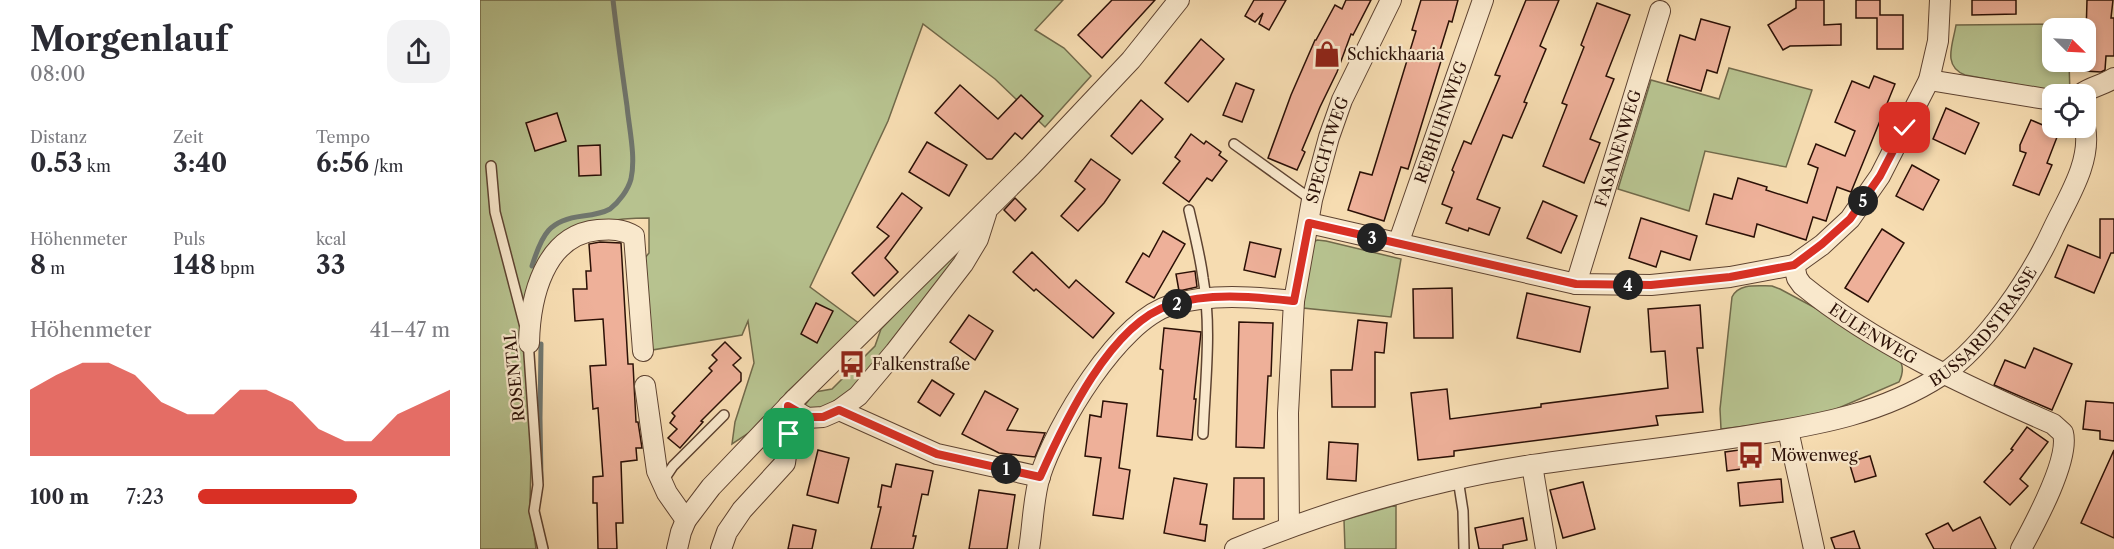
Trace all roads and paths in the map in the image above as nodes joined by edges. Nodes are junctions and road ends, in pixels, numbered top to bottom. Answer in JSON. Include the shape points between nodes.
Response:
{"nodes":[{"id":1,"x":1179,"y":0,"type":"edge"},
{"id":2,"x":1391,"y":0,"type":"edge"},
{"id":3,"x":1483,"y":0,"type":"edge"},
{"id":4,"x":1940,"y":0,"type":"edge"},
{"id":5,"x":1660,"y":11,"type":"dead end"},
{"id":6,"x":2114,"y":78,"type":"edge"},
{"id":7,"x":1929,"y":80,"type":"junction"},
{"id":8,"x":2096,"y":86,"type":"edge"},
{"id":9,"x":2042,"y":98,"type":"edge"},
{"id":10,"x":2087,"y":138,"type":"edge"},
{"id":11,"x":1234,"y":144,"type":"dead end"},
{"id":12,"x":491,"y":166,"type":"dead end"},
{"id":13,"x":1312,"y":200,"type":"junction"},
{"id":14,"x":988,"y":209,"type":"junction"},
{"id":15,"x":1189,"y":210,"type":"dead end"},
{"id":16,"x":1309,"y":223,"type":"junction"},
{"id":17,"x":1398,"y":244,"type":"junction"},
{"id":18,"x":1794,"y":265,"type":"junction"},
{"id":19,"x":1576,"y":284,"type":"junction"},
{"id":20,"x":1205,"y":299,"type":"junction"},
{"id":21,"x":1294,"y":301,"type":"junction"},
{"id":22,"x":529,"y":343,"type":"junction"},
{"id":23,"x":643,"y":351,"type":"dead end"},
{"id":24,"x":1944,"y":374,"type":"junction"},
{"id":25,"x":645,"y":386,"type":"dead end"},
{"id":26,"x":788,"y":406,"type":"junction"},
{"id":27,"x":839,"y":410,"type":"junction"},
{"id":28,"x":724,"y":415,"type":"dead end"},
{"id":29,"x":1788,"y":430,"type":"junction"},
{"id":30,"x":1203,"y":434,"type":"dead end"},
{"id":31,"x":1532,"y":465,"type":"junction"},
{"id":32,"x":1040,"y":477,"type":"junction"},
{"id":33,"x":1458,"y":479,"type":"junction"},
{"id":34,"x":662,"y":482,"type":"junction"},
{"id":35,"x":686,"y":520,"type":"junction"},
{"id":36,"x":1289,"y":527,"type":"junction"},
{"id":37,"x":543,"y":549,"type":"edge"},
{"id":38,"x":677,"y":549,"type":"edge"},
{"id":39,"x":721,"y":549,"type":"edge"},
{"id":40,"x":1029,"y":549,"type":"edge"},
{"id":41,"x":1235,"y":549,"type":"edge"},
{"id":42,"x":1464,"y":549,"type":"edge"},
{"id":43,"x":1546,"y":549,"type":"edge"},
{"id":44,"x":1815,"y":549,"type":"edge"},
{"id":45,"x":2021,"y":549,"type":"edge"}],
"edges":[{"from":1,"to":14,"type":"street","via":[[1131,60]]},
{"from":2,"to":13,"type":"street","name":"SPECHTWEG","via":[[1342,100]]},
{"from":3,"to":17,"type":"street","name":"REBHUHNWEG"},
{"from":4,"to":7,"type":"street","via":[[1938,41]]},
{"from":5,"to":19,"type":"street","name":"FASANENWEG"},
{"from":6,"to":8,"type":"street"},
{"from":7,"to":9,"type":"street"},
{"from":7,"to":18,"type":"street","via":[[1880,176],[1850,219]]},
{"from":10,"to":24,"type":"street","name":"BUSSARDSTRASSE","via":[[2079,174],[2042,254],[1994,324]]},
{"from":11,"to":13,"type":"lane"},
{"from":12,"to":22,"type":"lane","name":"ROSENTAL","via":[[495,212]]},
{"from":13,"to":16,"type":"street","name":"SPECHTWEG"},
{"from":14,"to":26,"type":"street"},
{"from":14,"to":27,"type":"street","via":[[978,239],[963,264],[858,396]]},
{"from":15,"to":20,"type":"lane"},
{"from":16,"to":17,"type":"street"},
{"from":16,"to":21,"type":"street","name":"SPECHTWEG"},
{"from":17,"to":19,"type":"street"},
{"from":18,"to":19,"type":"street","via":[[1730,277],[1651,285]]},
{"from":18,"to":24,"type":"street","name":"EULENWEG","via":[[1797,278],[1808,290],[1861,328]]},
{"from":20,"to":21,"type":"street"},
{"from":20,"to":30,"type":"lane"},
{"from":20,"to":32,"type":"street","via":[[1169,305],[1147,316],[1129,332],[1091,378],[1061,429]]},
{"from":21,"to":36,"type":"street","name":"SPECHTWEG","via":[[1288,412]]},
{"from":22,"to":23,"type":"street","via":[[536,292],[559,248],[576,236],[611,229],[634,236]]},
{"from":22,"to":37,"type":"lane","name":"ROSENTAL","via":[[538,485],[534,511]]},
{"from":24,"to":29,"type":"street","name":"BUSSARDSTRASSE","via":[[1870,411]]},
{"from":24,"to":45,"type":"street","name":"EULENWEG","via":[[2053,424],[2063,433],[2059,466]]},
{"from":25,"to":34,"type":"street","via":[[657,471]]},
{"from":26,"to":27,"type":"street","via":[[807,417],[823,417]]},
{"from":26,"to":35,"type":"street","via":[[711,487]]},
{"from":26,"to":39,"type":"street","via":[[785,463],[742,510]]},
{"from":27,"to":32,"type":"street","via":[[937,454]]},
{"from":28,"to":34,"type":"lane"},
{"from":29,"to":31,"type":"street","name":"BUSSARDSTRASSE"},
{"from":29,"to":44,"type":"street"},
{"from":31,"to":33,"type":"street","name":"BUSSARDSTRASSE"},
{"from":31,"to":43,"type":"street"},
{"from":32,"to":40,"type":"street"},
{"from":33,"to":36,"type":"street","name":"BUSSARDSTRASSE","via":[[1415,488]]},
{"from":33,"to":42,"type":"lane"},
{"from":34,"to":35,"type":"street"},
{"from":35,"to":38,"type":"street"},
{"from":36,"to":41,"type":"street","name":"BUSSARDSTRASSE"}]}
